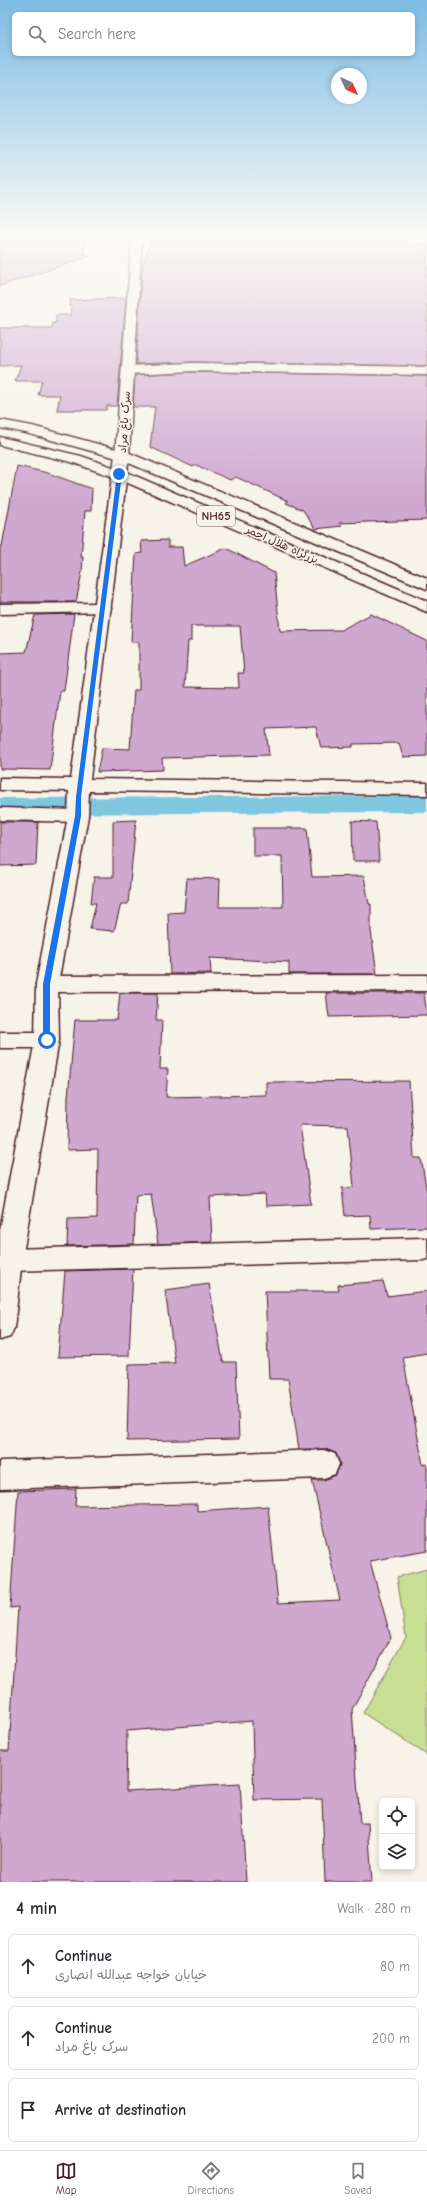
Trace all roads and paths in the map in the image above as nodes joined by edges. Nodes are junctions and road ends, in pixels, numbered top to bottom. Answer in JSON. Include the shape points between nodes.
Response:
{"nodes":[{"id":1,"x":131,"y":325,"type":"edge"},
{"id":2,"x":128,"y":370,"type":"junction"},
{"id":3,"x":427,"y":371,"type":"edge"},
{"id":4,"x":0,"y":424,"type":"edge"},
{"id":5,"x":0,"y":441,"type":"edge"},
{"id":6,"x":122,"y":455,"type":"junction"},
{"id":7,"x":119,"y":474,"type":"junction"},
{"id":8,"x":427,"y":584,"type":"edge"},
{"id":9,"x":427,"y":607,"type":"edge"},
{"id":10,"x":103,"y":608,"type":"junction"},
{"id":11,"x":0,"y":609,"type":"edge"},
{"id":12,"x":0,"y":784,"type":"edge"},
{"id":13,"x":427,"y":789,"type":"edge"},
{"id":14,"x":79,"y":800,"type":"junction"},
{"id":15,"x":0,"y":814,"type":"edge"},
{"id":16,"x":427,"y":983,"type":"edge"},
{"id":17,"x":47,"y":984,"type":"junction"},
{"id":18,"x":0,"y":1040,"type":"edge"},
{"id":19,"x":47,"y":1040,"type":"junction"},
{"id":20,"x":423,"y":1249,"type":"dead end"},
{"id":21,"x":8,"y":1260,"type":"junction"},
{"id":22,"x":0,"y":1328,"type":"edge"},
{"id":23,"x":324,"y":1464,"type":"dead end"},
{"id":24,"x":0,"y":1475,"type":"edge"}],
"edges":[{"from":1,"to":2,"type":"main road","name":"سرک باغ مراد"},
{"from":2,"to":3,"type":"main road","via":[[201,367]]},
{"from":2,"to":6,"type":"main road","name":"سرک باغ مراد"},
{"from":4,"to":6,"type":"main road","name":"بزرگراه هلال احمر","number":"NH65"},
{"from":5,"to":7,"type":"main road","name":"بزرگراه هلال احمر","number":"NH65","via":[[76,459]]},
{"from":6,"to":7,"type":"main road","name":"سرک باغ مراد"},
{"from":6,"to":8,"type":"main road","name":"بزرگراه هلال احمر","number":"NH65"},
{"from":7,"to":9,"type":"main road","name":"بزرگراه هلال احمر","number":"NH65"},
{"from":7,"to":10,"type":"main road","name":"سرک باغ مراد"},
{"from":10,"to":11,"type":"main road"},
{"from":10,"to":14,"type":"main road","name":"سرک باغ مراد"},
{"from":12,"to":14,"type":"main road"},
{"from":13,"to":14,"type":"main road"},
{"from":14,"to":15,"type":"main road"},
{"from":14,"to":17,"type":"main road","name":"سرک باغ مراد"},
{"from":16,"to":17,"type":"main road"},
{"from":17,"to":19,"type":"main road","name":"سرک باغ مراد"},
{"from":18,"to":19,"type":"main road"},
{"from":19,"to":21,"type":"main road","name":"سرک باغ مراد"},
{"from":20,"to":21,"type":"main road"},
{"from":21,"to":22,"type":"main road","name":"سرک باغ مراد"},
{"from":23,"to":24,"type":"main road"}]}
